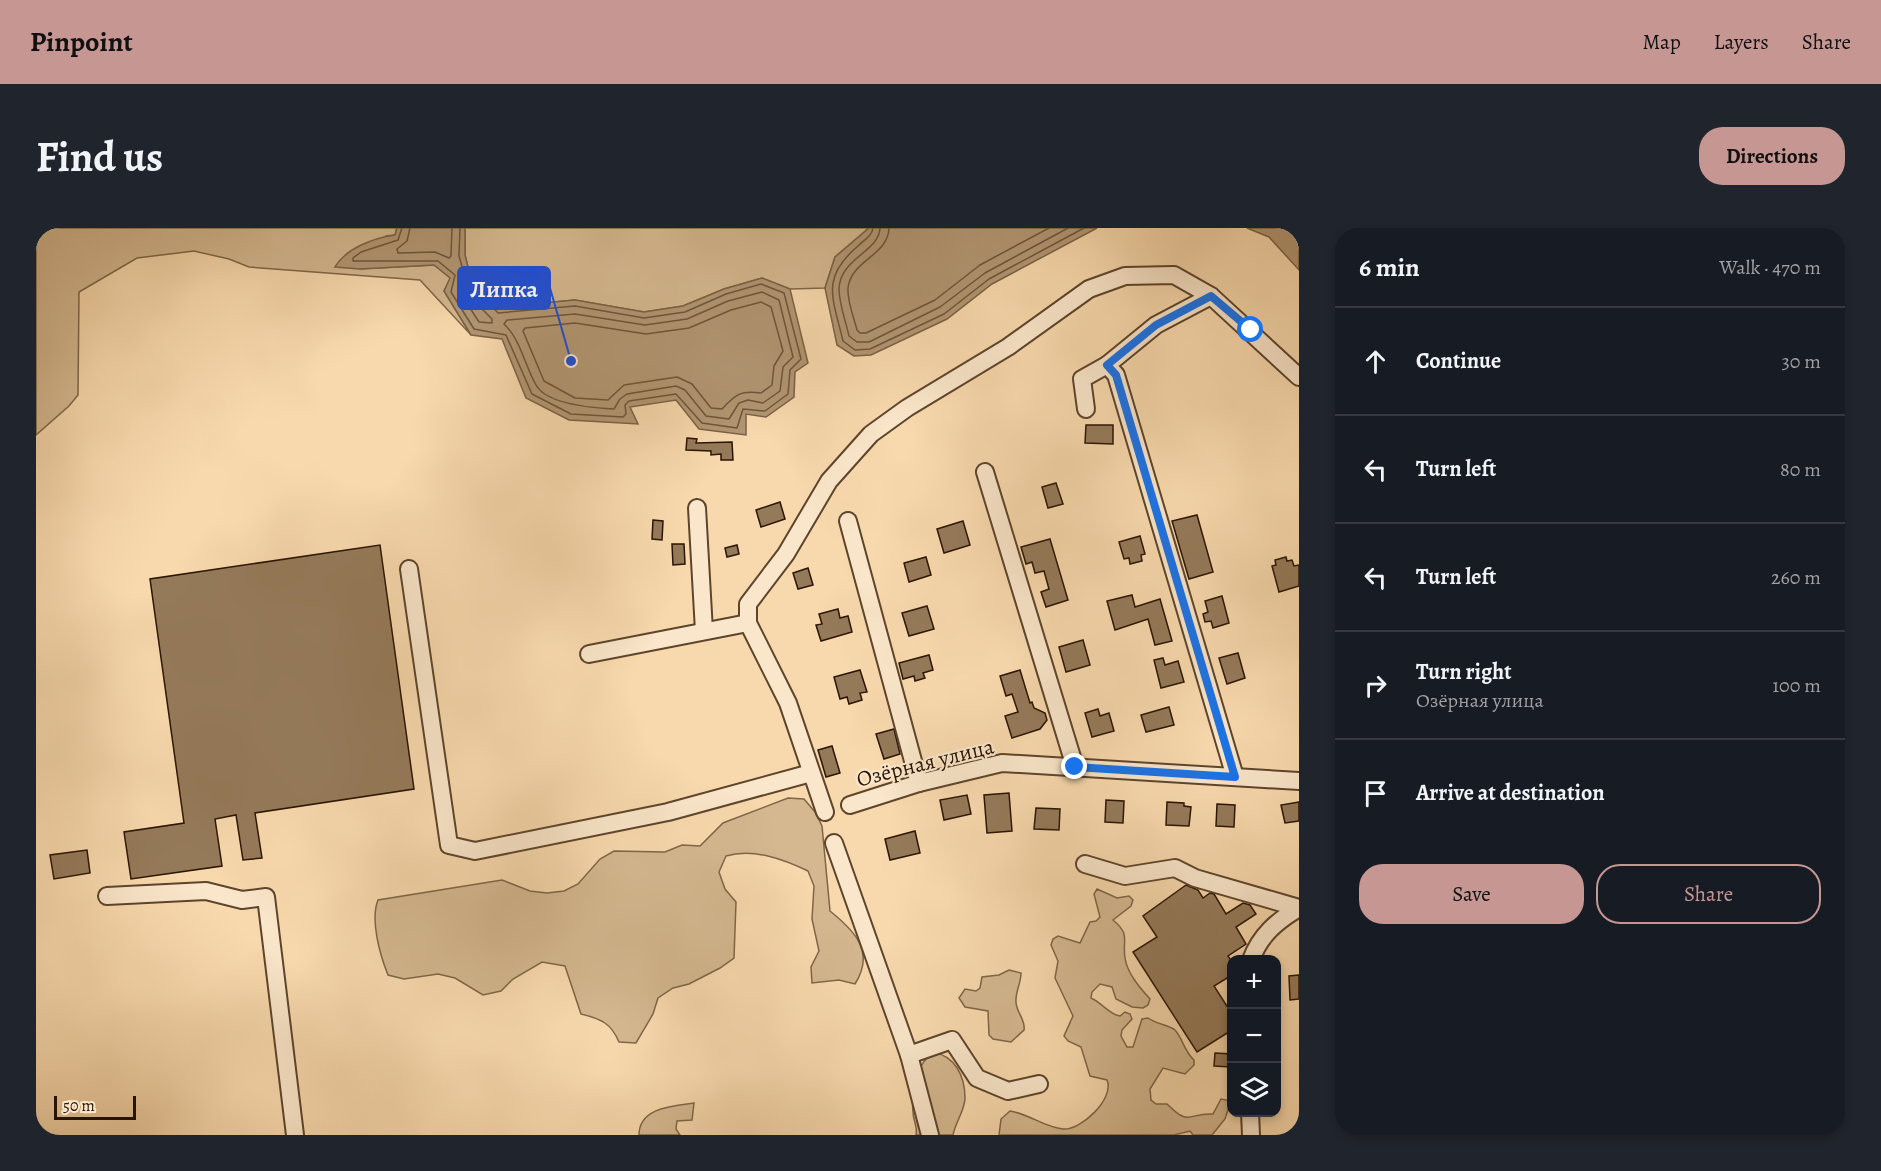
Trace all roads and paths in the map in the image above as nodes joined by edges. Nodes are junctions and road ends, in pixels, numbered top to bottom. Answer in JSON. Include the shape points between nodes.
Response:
{"nodes":[{"id":1,"x":1211,"y":296,"type":"junction"},
{"id":2,"x":1107,"y":365,"type":"junction"},
{"id":3,"x":1299,"y":377,"type":"edge"},
{"id":4,"x":1086,"y":409,"type":"dead end"},
{"id":5,"x":985,"y":472,"type":"dead end"},
{"id":6,"x":697,"y":508,"type":"dead end"},
{"id":7,"x":848,"y":521,"type":"dead end"},
{"id":8,"x":409,"y":569,"type":"dead end"},
{"id":9,"x":748,"y":623,"type":"junction"},
{"id":10,"x":704,"y":631,"type":"junction"},
{"id":11,"x":589,"y":654,"type":"dead end"},
{"id":12,"x":1075,"y":767,"type":"junction"},
{"id":13,"x":811,"y":773,"type":"junction"},
{"id":14,"x":1235,"y":777,"type":"junction"},
{"id":15,"x":1299,"y":781,"type":"edge"},
{"id":16,"x":919,"y":783,"type":"junction"},
{"id":17,"x":850,"y":805,"type":"dead end"},
{"id":18,"x":825,"y":812,"type":"dead end"},
{"id":19,"x":834,"y":843,"type":"dead end"},
{"id":20,"x":1085,"y":864,"type":"dead end"},
{"id":21,"x":107,"y":896,"type":"dead end"},
{"id":22,"x":1299,"y":908,"type":"edge"},
{"id":23,"x":1253,"y":955,"type":"edge"},
{"id":24,"x":909,"y":1055,"type":"junction"},
{"id":25,"x":1039,"y":1084,"type":"dead end"},
{"id":26,"x":1250,"y":1117,"type":"edge"},
{"id":27,"x":295,"y":1135,"type":"edge"},
{"id":28,"x":930,"y":1135,"type":"edge"},
{"id":29,"x":1251,"y":1135,"type":"edge"}],
"edges":[{"from":1,"to":2,"type":"street","via":[[1156,325]]},
{"from":1,"to":3,"type":"street"},
{"from":1,"to":9,"type":"street","via":[[1174,275],[1125,276],[1089,289],[1008,347],[907,408],[871,435],[829,481],[786,554],[748,604]]},
{"from":2,"to":4,"type":"street","via":[[1082,379]]},
{"from":2,"to":14,"type":"street","via":[[1116,375]]},
{"from":5,"to":12,"type":"street"},
{"from":6,"to":10,"type":"street"},
{"from":7,"to":16,"type":"street"},
{"from":8,"to":13,"type":"street","via":[[449,845],[475,851],[668,812]]},
{"from":9,"to":10,"type":"street"},
{"from":9,"to":13,"type":"street","via":[[788,703]]},
{"from":10,"to":11,"type":"street"},
{"from":12,"to":14,"type":"street","name":"Озёрная улица"},
{"from":12,"to":16,"type":"street","name":"Озёрная улица","via":[[1002,763]]},
{"from":13,"to":18,"type":"street"},
{"from":14,"to":15,"type":"street","name":"Озёрная улица"},
{"from":16,"to":17,"type":"street","name":"Озёрная улица"},
{"from":19,"to":24,"type":"street"},
{"from":20,"to":22,"type":"street","via":[[1125,876],[1175,868],[1195,878]]},
{"from":21,"to":27,"type":"street","via":[[206,891],[242,900],[266,897]]},
{"from":22,"to":23,"type":"street","via":[[1267,931]]},
{"from":24,"to":25,"type":"street","via":[[952,1040],[977,1078],[1008,1091]]},
{"from":24,"to":28,"type":"street"},
{"from":26,"to":29,"type":"street"}]}
